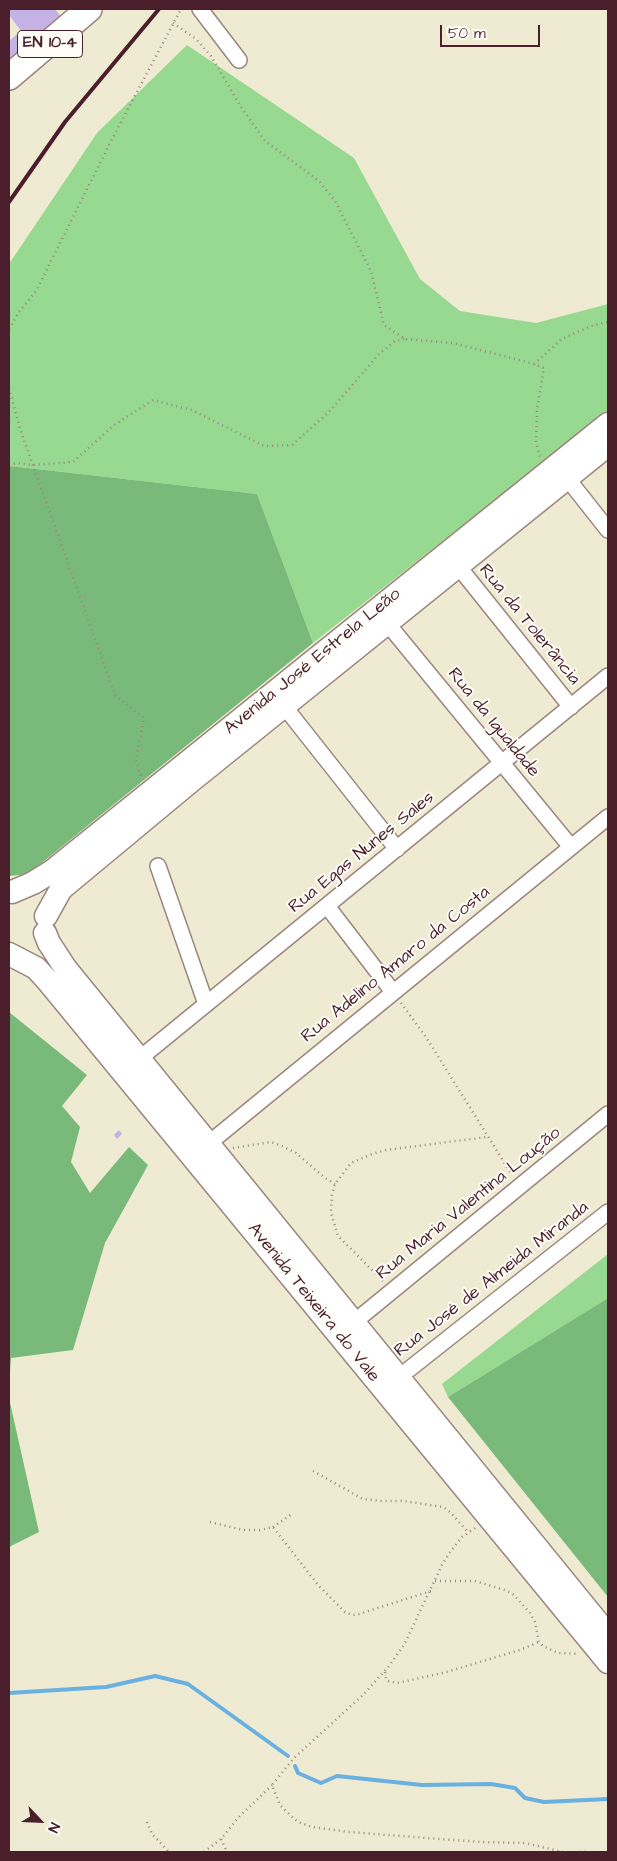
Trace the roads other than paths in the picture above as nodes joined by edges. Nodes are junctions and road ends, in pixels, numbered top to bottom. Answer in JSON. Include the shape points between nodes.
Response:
{"nodes":[{"id":1,"x":89,"y":9,"type":"edge"},
{"id":2,"x":202,"y":9,"type":"edge"},
{"id":3,"x":239,"y":60,"type":"dead end"},
{"id":4,"x":9,"y":77,"type":"edge"},
{"id":5,"x":608,"y":424,"type":"edge"},
{"id":6,"x":608,"y":445,"type":"edge"},
{"id":7,"x":567,"y":478,"type":"junction"},
{"id":8,"x":608,"y":530,"type":"edge"},
{"id":9,"x":458,"y":566,"type":"junction"},
{"id":10,"x":387,"y":623,"type":"junction"},
{"id":11,"x":608,"y":676,"type":"edge"},
{"id":12,"x":284,"y":706,"type":"junction"},
{"id":13,"x":571,"y":707,"type":"junction"},
{"id":14,"x":502,"y":763,"type":"junction"},
{"id":15,"x":608,"y":817,"type":"edge"},
{"id":16,"x":570,"y":847,"type":"junction"},
{"id":17,"x":397,"y":849,"type":"junction"},
{"id":18,"x":158,"y":866,"type":"dead end"},
{"id":19,"x":61,"y":889,"type":"joint"},
{"id":20,"x":10,"y":892,"type":"edge"},
{"id":21,"x":327,"y":906,"type":"junction"},
{"id":22,"x":46,"y":924,"type":"junction"},
{"id":23,"x":9,"y":953,"type":"edge"},
{"id":24,"x":393,"y":992,"type":"junction"},
{"id":25,"x":206,"y":1004,"type":"junction"},
{"id":26,"x":139,"y":1059,"type":"junction"},
{"id":27,"x":608,"y":1114,"type":"edge"},
{"id":28,"x":210,"y":1147,"type":"junction"},
{"id":29,"x":608,"y":1212,"type":"edge"},
{"id":30,"x":353,"y":1322,"type":"junction"},
{"id":31,"x":398,"y":1378,"type":"junction"},
{"id":32,"x":605,"y":1649,"type":"edge"}],
"edges":[{"from":1,"to":4,"type":"main road","number":"EN 10-4"},
{"from":2,"to":3,"type":"street"},
{"from":5,"to":20,"type":"street","name":"Avenida José Estrela Leão","via":[[51,872]]},
{"from":6,"to":7,"type":"street","name":"Avenida José Estrela Leão"},
{"from":7,"to":8,"type":"street"},
{"from":7,"to":9,"type":"street","name":"Avenida José Estrela Leão"},
{"from":9,"to":10,"type":"street","name":"Avenida José Estrela Leão"},
{"from":9,"to":13,"type":"street","name":"Rua da Tolerância"},
{"from":10,"to":12,"type":"street","name":"Avenida José Estrela Leão"},
{"from":10,"to":14,"type":"street","name":"Rua da Igualdade"},
{"from":11,"to":13,"type":"street","name":"Rua Egas Nunes Sales"},
{"from":12,"to":17,"type":"street"},
{"from":12,"to":19,"type":"street","name":"Avenida José Estrela Leão"},
{"from":13,"to":14,"type":"street","name":"Rua Egas Nunes Sales"},
{"from":14,"to":16,"type":"street","name":"Rua da Igualdade"},
{"from":14,"to":17,"type":"street","name":"Rua Egas Nunes Sales"},
{"from":15,"to":16,"type":"street","name":"Rua Adelino Amaro da Costa"},
{"from":16,"to":24,"type":"street","name":"Rua Adelino Amaro da Costa"},
{"from":17,"to":21,"type":"street","name":"Rua Egas Nunes Sales"},
{"from":18,"to":25,"type":"street"},
{"from":19,"to":22,"type":"street","name":"Avenida Teixeira do Vale"},
{"from":20,"to":22,"type":"street","name":"Avenida Teixeira do Vale","via":[[30,895],[37,900]]},
{"from":21,"to":24,"type":"street"},
{"from":21,"to":25,"type":"street","name":"Rua Egas Nunes Sales"},
{"from":22,"to":23,"type":"street","name":"Avenida Teixeira do Vale","via":[[41,941],[34,948]]},
{"from":22,"to":26,"type":"street","name":"Avenida Teixeira do Vale","via":[[49,943],[66,970]]},
{"from":23,"to":32,"type":"street","name":"Avenida Teixeira do Vale","via":[[36,968],[47,980],[491,1519]]},
{"from":24,"to":28,"type":"street","name":"Rua Adelino Amaro da Costa"},
{"from":25,"to":26,"type":"street","name":"Rua Egas Nunes Sales"},
{"from":26,"to":28,"type":"street","name":"Avenida Teixeira do Vale"},
{"from":27,"to":30,"type":"street","name":"Rua Maria Valentina Loução"},
{"from":28,"to":30,"type":"street","name":"Avenida Teixeira do Vale"},
{"from":29,"to":31,"type":"street","name":"Rua José de Almeida Miranda"},
{"from":30,"to":31,"type":"street","name":"Avenida Teixeira do Vale"},
{"from":31,"to":32,"type":"street","name":"Avenida Teixeira do Vale"}]}
